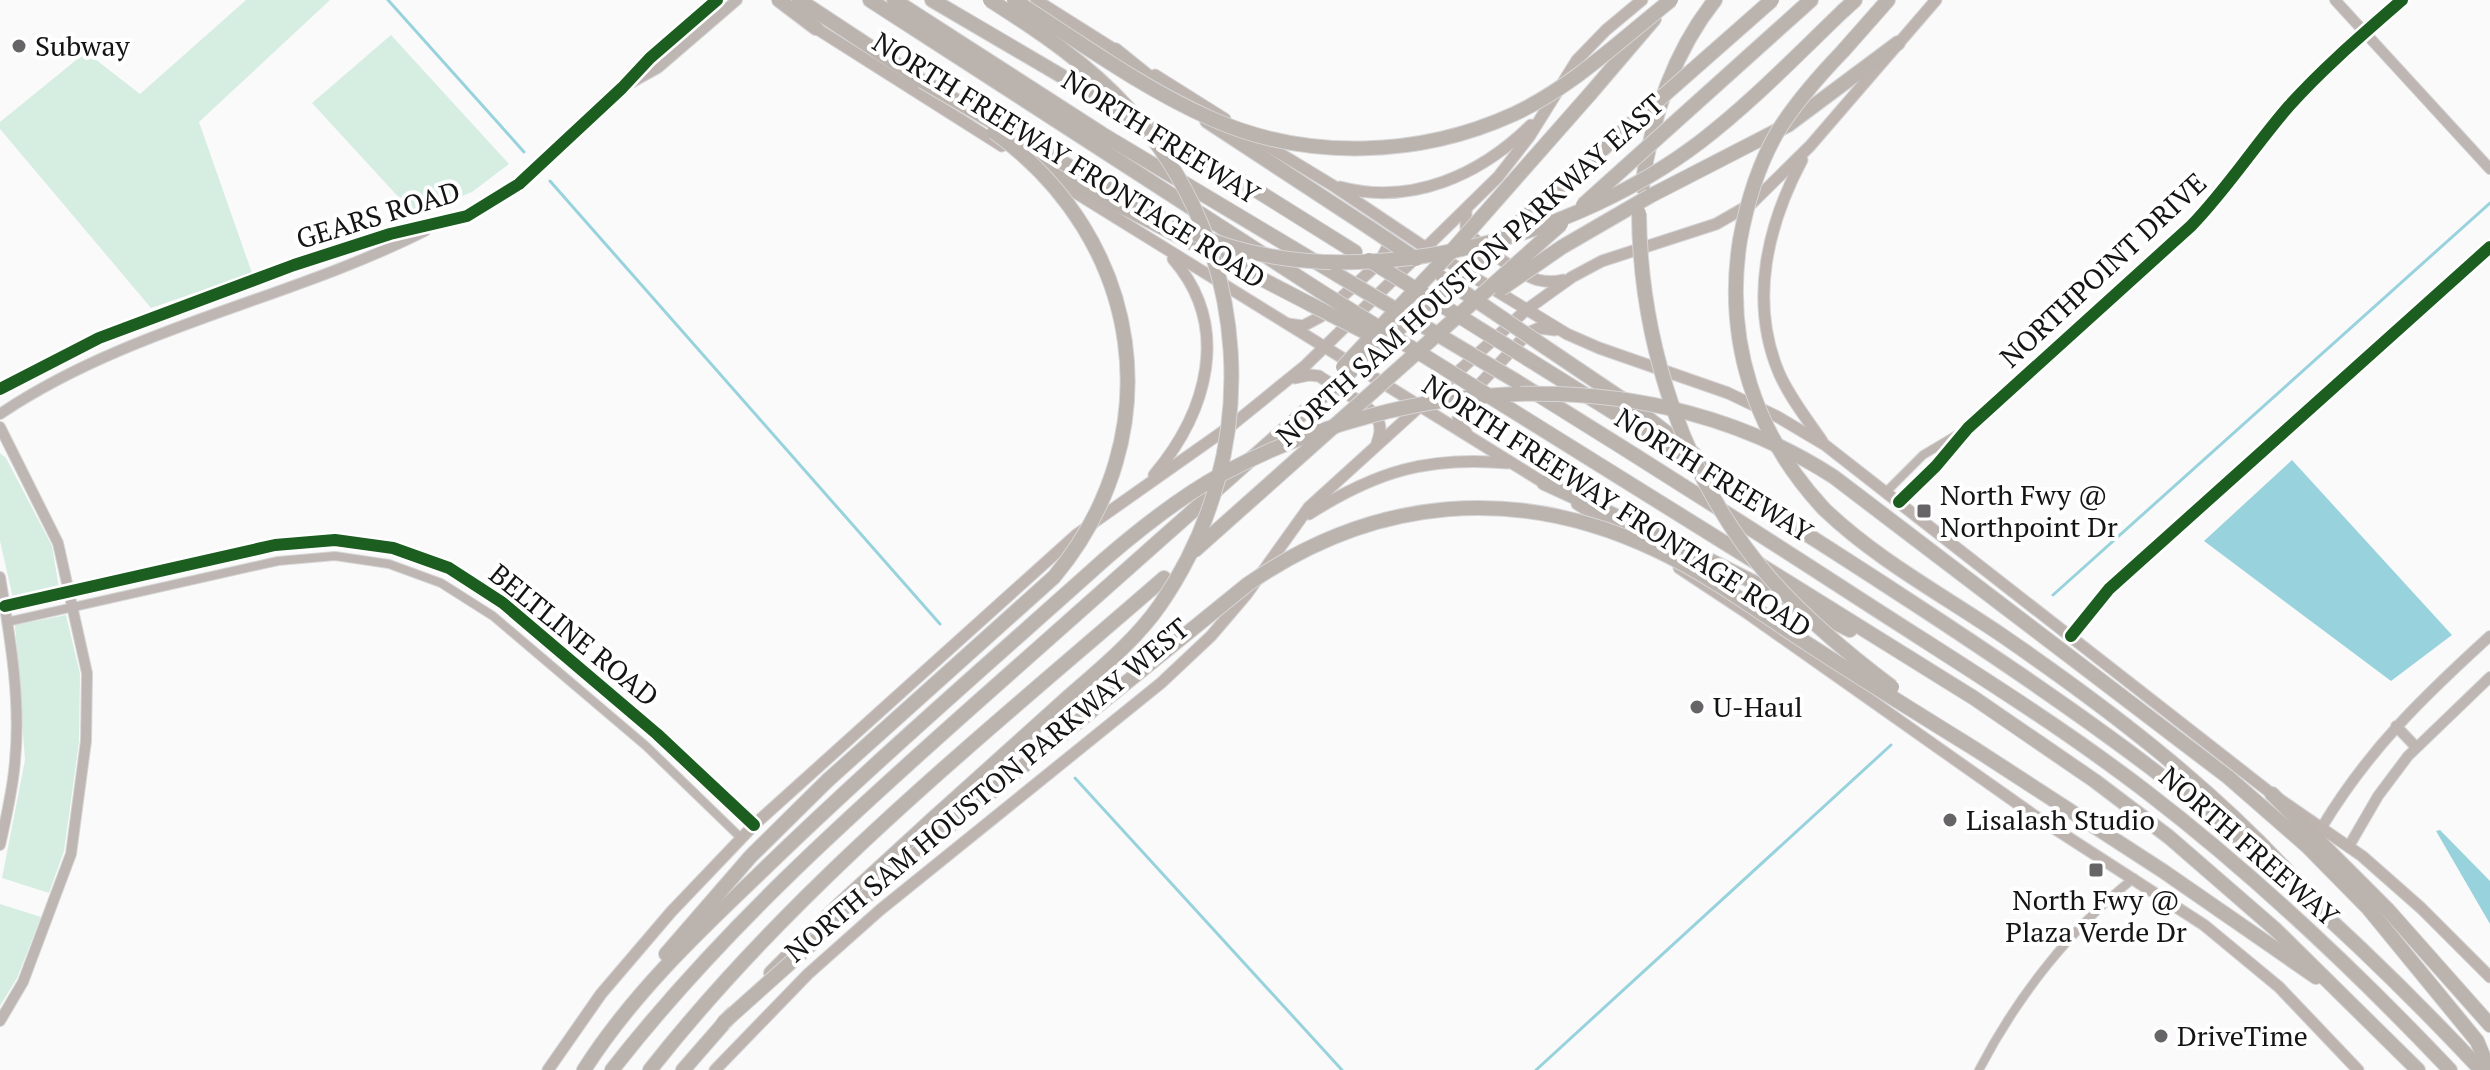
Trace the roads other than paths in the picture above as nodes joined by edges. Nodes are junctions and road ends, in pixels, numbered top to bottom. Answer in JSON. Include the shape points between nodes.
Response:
{"nodes":[{"id":1,"x":717,"y":0,"type":"edge"},
{"id":2,"x":737,"y":0,"type":"edge"},
{"id":3,"x":778,"y":0,"type":"edge"},
{"id":4,"x":799,"y":0,"type":"edge"},
{"id":5,"x":870,"y":0,"type":"edge"},
{"id":6,"x":894,"y":0,"type":"edge"},
{"id":7,"x":932,"y":0,"type":"edge"},
{"id":8,"x":990,"y":0,"type":"edge"},
{"id":9,"x":1014,"y":0,"type":"edge"},
{"id":10,"x":1036,"y":0,"type":"edge"},
{"id":11,"x":1642,"y":0,"type":"edge"},
{"id":12,"x":1670,"y":0,"type":"edge"},
{"id":13,"x":1715,"y":0,"type":"edge"},
{"id":14,"x":1772,"y":0,"type":"edge"},
{"id":15,"x":1855,"y":0,"type":"edge"},
{"id":16,"x":1888,"y":0,"type":"edge"},
{"id":17,"x":1936,"y":0,"type":"edge"},
{"id":18,"x":2335,"y":0,"type":"edge"},
{"id":19,"x":2402,"y":0,"type":"edge"},
{"id":20,"x":1806,"y":4,"type":"edge"},
{"id":21,"x":816,"y":28,"type":"joint"},
{"id":22,"x":2365,"y":33,"type":"junction"},
{"id":23,"x":1898,"y":43,"type":"junction"},
{"id":24,"x":1115,"y":50,"type":"junction"},
{"id":25,"x":922,"y":81,"type":"junction"},
{"id":26,"x":622,"y":88,"type":"junction"},
{"id":27,"x":1546,"y":111,"type":"junction"},
{"id":28,"x":992,"y":139,"type":"junction"},
{"id":29,"x":1810,"y":146,"type":"junction"},
{"id":30,"x":2490,"y":169,"type":"edge"},
{"id":31,"x":1332,"y":185,"type":"junction"},
{"id":32,"x":1466,"y":209,"type":"junction"},
{"id":33,"x":1373,"y":221,"type":"junction"},
{"id":34,"x":438,"y":225,"type":"junction"},
{"id":35,"x":1161,"y":247,"type":"junction"},
{"id":36,"x":2490,"y":247,"type":"edge"},
{"id":37,"x":1426,"y":248,"type":"junction"},
{"id":38,"x":294,"y":265,"type":"junction"},
{"id":39,"x":1572,"y":277,"type":"junction"},
{"id":40,"x":300,"y":282,"type":"junction"},
{"id":41,"x":1526,"y":310,"type":"junction"},
{"id":42,"x":148,"y":321,"type":"junction"},
{"id":43,"x":1284,"y":323,"type":"junction"},
{"id":44,"x":1567,"y":334,"type":"junction"},
{"id":45,"x":157,"y":337,"type":"junction"},
{"id":46,"x":1423,"y":347,"type":"junction"},
{"id":47,"x":1324,"y":348,"type":"junction"},
{"id":48,"x":1444,"y":369,"type":"junction"},
{"id":49,"x":1288,"y":382,"type":"junction"},
{"id":50,"x":0,"y":389,"type":"edge"},
{"id":51,"x":1418,"y":407,"type":"junction"},
{"id":52,"x":0,"y":414,"type":"edge"},
{"id":53,"x":0,"y":427,"type":"edge"},
{"id":54,"x":1968,"y":428,"type":"junction"},
{"id":55,"x":1285,"y":429,"type":"junction"},
{"id":56,"x":1473,"y":440,"type":"junction"},
{"id":57,"x":1377,"y":444,"type":"junction"},
{"id":58,"x":1825,"y":445,"type":"junction"},
{"id":59,"x":0,"y":446,"type":"edge"},
{"id":60,"x":17,"y":460,"type":"junction"},
{"id":61,"x":1513,"y":464,"type":"junction"},
{"id":62,"x":1544,"y":483,"type":"junction"},
{"id":63,"x":1141,"y":488,"type":"junction"},
{"id":64,"x":1886,"y":492,"type":"junction"},
{"id":65,"x":1899,"y":502,"type":"junction"},
{"id":66,"x":1768,"y":510,"type":"junction"},
{"id":67,"x":1295,"y":524,"type":"junction"},
{"id":68,"x":0,"y":577,"type":"edge"},
{"id":69,"x":1164,"y":578,"type":"joint"},
{"id":70,"x":69,"y":591,"type":"junction"},
{"id":71,"x":5,"y":606,"type":"junction"},
{"id":72,"x":72,"y":608,"type":"junction"},
{"id":73,"x":7,"y":622,"type":"junction"},
{"id":74,"x":2071,"y":636,"type":"junction"},
{"id":75,"x":2490,"y":636,"type":"edge"},
{"id":76,"x":1926,"y":668,"type":"junction"},
{"id":77,"x":2490,"y":677,"type":"edge"},
{"id":78,"x":2396,"y":726,"type":"junction"},
{"id":79,"x":2416,"y":747,"type":"junction"},
{"id":80,"x":1975,"y":749,"type":"junction"},
{"id":81,"x":2272,"y":794,"type":"junction"},
{"id":82,"x":754,"y":825,"type":"junction"},
{"id":83,"x":2322,"y":827,"type":"junction"},
{"id":84,"x":741,"y":838,"type":"junction"},
{"id":85,"x":0,"y":845,"type":"edge"},
{"id":86,"x":2349,"y":846,"type":"junction"},
{"id":87,"x":2134,"y":878,"type":"junction"},
{"id":88,"x":2359,"y":947,"type":"junction"},
{"id":89,"x":2490,"y":977,"type":"edge"},
{"id":90,"x":624,"y":1013,"type":"junction"},
{"id":91,"x":2370,"y":1019,"type":"junction"},
{"id":92,"x":0,"y":1021,"type":"edge"},
{"id":93,"x":723,"y":1023,"type":"junction"},
{"id":94,"x":2490,"y":1025,"type":"edge"},
{"id":95,"x":585,"y":1068,"type":"edge"},
{"id":96,"x":548,"y":1070,"type":"edge"},
{"id":97,"x":612,"y":1070,"type":"edge"},
{"id":98,"x":650,"y":1070,"type":"edge"},
{"id":99,"x":683,"y":1070,"type":"edge"},
{"id":100,"x":715,"y":1070,"type":"edge"},
{"id":101,"x":1979,"y":1070,"type":"edge"},
{"id":102,"x":2358,"y":1070,"type":"edge"},
{"id":103,"x":2418,"y":1070,"type":"edge"},
{"id":104,"x":2450,"y":1070,"type":"edge"},
{"id":105,"x":2481,"y":1070,"type":"edge"},
{"id":106,"x":2489,"y":1070,"type":"edge"}],
"edges":[{"from":1,"to":26,"type":"street","name":"GEARS ROAD"},
{"from":2,"to":26,"type":"street","name":"GEARS ROAD","via":[[658,68]]},
{"from":3,"to":21,"type":"highway"},
{"from":4,"to":25,"type":"highway"},
{"from":5,"to":48,"type":"highway","name":"NORTH FREEWAY","bridge":true},
{"from":6,"to":104,"type":"highway","name":"NORTH FREEWAY","bridge":true,"via":[[1102,134],[1765,536],[2120,771],[2321,942]]},
{"from":7,"to":66,"type":"highway","name":"NORTH FREEWAY","bridge":true,"via":[[1251,187]]},
{"from":8,"to":93,"type":"highway","bridge":true,"via":[[1079,61],[1117,96],[1152,137],[1191,204],[1217,270],[1232,349],[1231,400],[1219,477],[1189,557],[1139,630],[829,914]]},
{"from":9,"to":12,"type":"highway","bridge":true,"via":[[1142,82],[1210,118],[1288,142],[1355,149],[1440,139],[1515,113],[1581,71]]},
{"from":10,"to":24,"type":"main road"},
{"from":11,"to":27,"type":"main road","name":"NORTH SAM HOUSTON PARKWAY EAST","via":[[1577,60]]},
{"from":12,"to":55,"type":"highway","bridge":true,"via":[[1450,253]]},
{"from":13,"to":80,"type":"highway","bridge":true,"via":[[1692,33],[1665,95],[1649,144],[1639,213],[1645,287],[1664,379],[1688,445],[1725,515],[1767,575],[1820,630]]},
{"from":14,"to":55,"type":"highway","name":"NORTH SAM HOUSTON PARKWAY EAST","bridge":true},
{"from":15,"to":25,"type":"highway","bridge":true,"via":[[1717,129],[1630,187],[1548,225],[1443,253],[1395,259],[1312,259],[1231,247],[1105,187]]},
{"from":16,"to":88,"type":"highway","bridge":true,"via":[[1794,107],[1766,154],[1746,205],[1736,282],[1741,357],[1755,403],[1788,465],[1824,509],[1870,548],[2144,738],[2238,820]]},
{"from":17,"to":23,"type":"main road"},
{"from":18,"to":22,"type":"street"},
{"from":19,"to":22,"type":"street","name":"NORTHPOINT DRIVE"},
{"from":20,"to":46,"type":"highway","name":"NORTH SAM HOUSTON PARKWAY EAST","bridge":true},
{"from":21,"to":28,"type":"main road","name":"NORTH FREEWAY FRONTAGE ROAD"},
{"from":22,"to":30,"type":"street"},
{"from":22,"to":54,"type":"street","name":"NORTHPOINT DRIVE","via":[[2289,106],[2191,226]]},
{"from":23,"to":29,"type":"main road"},
{"from":23,"to":46,"type":"highway","bridge":true,"via":[[1788,125],[1562,247]]},
{"from":24,"to":31,"type":"main road"},
{"from":24,"to":33,"type":"highway","via":[[1188,109]]},
{"from":25,"to":90,"type":"highway","bridge":true,"via":[[1043,172],[1102,257],[1120,314],[1128,373],[1122,433],[1110,480],[1088,530],[1054,577],[773,833],[687,928]]},
{"from":26,"to":34,"type":"street","name":"GEARS ROAD","via":[[519,184],[467,216]]},
{"from":27,"to":31,"type":"main road","via":[[1514,142],[1449,180],[1386,194]]},
{"from":27,"to":32,"type":"main road","name":"NORTH SAM HOUSTON PARKWAY EAST","via":[[1510,163]]},
{"from":28,"to":35,"type":"main road","name":"NORTH FREEWAY FRONTAGE ROAD"},
{"from":28,"to":48,"type":"highway","bridge":true},
{"from":29,"to":39,"type":"main road","via":[[1766,193],[1735,215],[1602,261]]},
{"from":29,"to":58,"type":"main road","via":[[1778,211],[1766,258],[1763,302],[1780,375]]},
{"from":31,"to":33,"type":"main road"},
{"from":32,"to":37,"type":"main road","name":"NORTH SAM HOUSTON PARKWAY EAST"},
{"from":32,"to":39,"type":"main road","via":[[1469,235],[1534,279],[1555,282]]},
{"from":33,"to":37,"type":"main road"},
{"from":33,"to":43,"type":"main road","via":[[1384,224],[1388,246],[1379,263],[1312,323]]},
{"from":33,"to":66,"type":"highway","bridge":true},
{"from":34,"to":38,"type":"street","name":"GEARS ROAD","via":[[390,234]]},
{"from":34,"to":40,"type":"street","name":"GEARS ROAD","via":[[381,253]]},
{"from":35,"to":43,"type":"main road","name":"NORTH FREEWAY FRONTAGE ROAD"},
{"from":35,"to":63,"type":"main road","via":[[1186,275],[1201,305],[1207,342],[1201,391],[1185,432]]},
{"from":36,"to":74,"type":"street","via":[[2109,589]]},
{"from":37,"to":41,"type":"main road"},
{"from":37,"to":47,"type":"main road"},
{"from":38,"to":40,"type":"street"},
{"from":38,"to":42,"type":"street","name":"GEARS ROAD"},
{"from":39,"to":41,"type":"main road"},
{"from":40,"to":45,"type":"street","name":"GEARS ROAD"},
{"from":41,"to":44,"type":"main road"},
{"from":41,"to":51,"type":"main road"},
{"from":42,"to":45,"type":"street"},
{"from":42,"to":50,"type":"street","name":"GEARS ROAD","via":[[99,338]]},
{"from":43,"to":47,"type":"main road","name":"NORTH FREEWAY FRONTAGE ROAD"},
{"from":44,"to":56,"type":"main road","via":[[1546,328],[1528,333],[1463,402],[1458,418]]},
{"from":44,"to":58,"type":"main road","via":[[1728,393]]},
{"from":45,"to":52,"type":"street","name":"GEARS ROAD","via":[[66,375]]},
{"from":46,"to":69,"type":"highway","name":"NORTH SAM HOUSTON PARKWAY EAST","bridge":true},
{"from":47,"to":49,"type":"main road"},
{"from":47,"to":51,"type":"main road","name":"NORTH FREEWAY FRONTAGE ROAD"},
{"from":48,"to":76,"type":"highway","name":"NORTH FREEWAY","bridge":true},
{"from":49,"to":57,"type":"main road","via":[[1319,376],[1372,412],[1380,431]]},
{"from":49,"to":63,"type":"main road"},
{"from":51,"to":56,"type":"main road","name":"NORTH FREEWAY FRONTAGE ROAD"},
{"from":51,"to":57,"type":"main road","name":"NORTH SAM HOUSTON PARKWAY WEST"},
{"from":53,"to":60,"type":"street"},
{"from":54,"to":64,"type":"street","name":"NORTHPOINT DRIVE","via":[[1923,455]]},
{"from":54,"to":65,"type":"street","name":"NORTHPOINT DRIVE"},
{"from":55,"to":97,"type":"highway","name":"NORTH SAM HOUSTON PARKWAY EAST","bridge":true,"via":[[765,896]]},
{"from":56,"to":61,"type":"main road","name":"NORTH FREEWAY FRONTAGE ROAD"},
{"from":57,"to":67,"type":"main road","name":"NORTH SAM HOUSTON PARKWAY WEST"},
{"from":58,"to":64,"type":"main road"},
{"from":59,"to":60,"type":"street"},
{"from":60,"to":70,"type":"street","via":[[58,543]]},
{"from":61,"to":62,"type":"main road","name":"NORTH FREEWAY FRONTAGE ROAD"},
{"from":61,"to":67,"type":"main road","via":[[1471,460],[1407,467],[1354,489]]},
{"from":62,"to":76,"type":"highway"},
{"from":62,"to":87,"type":"main road","name":"NORTH FREEWAY FRONTAGE ROAD","via":[[1747,613],[2035,816]]},
{"from":63,"to":82,"type":"main road","via":[[1076,535]]},
{"from":64,"to":65,"type":"main road"},
{"from":65,"to":74,"type":"main road"},
{"from":66,"to":88,"type":"highway","name":"NORTH FREEWAY","via":[[1998,658],[2114,741],[2229,831]]},
{"from":67,"to":100,"type":"main road","name":"NORTH SAM HOUSTON PARKWAY WEST","via":[[1211,636],[1161,683],[880,910],[808,974]]},
{"from":68,"to":71,"type":"street"},
{"from":69,"to":98,"type":"highway","name":"NORTH SAM HOUSTON PARKWAY WEST","via":[[804,898]]},
{"from":70,"to":71,"type":"street","name":"BELTLINE ROAD"},
{"from":70,"to":72,"type":"street"},
{"from":70,"to":82,"type":"street","name":"BELTLINE ROAD","via":[[305,541],[363,542],[424,557],[503,603]]},
{"from":71,"to":73,"type":"street"},
{"from":72,"to":73,"type":"street","name":"BELTLINE ROAD"},
{"from":72,"to":84,"type":"street","name":"BELTLINE ROAD","via":[[307,558],[362,559],[418,573],[493,616],[646,746]]},
{"from":72,"to":92,"type":"street","via":[[87,673],[86,741],[71,854],[23,982]]},
{"from":73,"to":85,"type":"street","via":[[16,760]]},
{"from":74,"to":81,"type":"main road"},
{"from":75,"to":78,"type":"street"},
{"from":76,"to":91,"type":"highway","name":"NORTH FREEWAY","via":[[2022,729],[2169,837]]},
{"from":77,"to":79,"type":"street"},
{"from":78,"to":79,"type":"street"},
{"from":78,"to":83,"type":"street","via":[[2344,789]]},
{"from":79,"to":86,"type":"street","via":[[2378,796]]},
{"from":80,"to":91,"type":"highway","via":[[2242,925]]},
{"from":80,"to":93,"type":"highway","bridge":true,"via":[[1681,563],[1614,533],[1562,517],[1496,508],[1396,516],[1325,539],[1248,584],[948,827]]},
{"from":81,"to":83,"type":"main road"},
{"from":81,"to":94,"type":"highway","via":[[2388,910]]},
{"from":82,"to":84,"type":"main road"},
{"from":83,"to":86,"type":"main road"},
{"from":84,"to":96,"type":"main road","via":[[601,994]]},
{"from":86,"to":89,"type":"main road"},
{"from":87,"to":101,"type":"street","via":[[2051,961]]},
{"from":87,"to":102,"type":"main road","name":"NORTH FREEWAY FRONTAGE ROAD","via":[[2254,965]]},
{"from":88,"to":105,"type":"highway","name":"NORTH FREEWAY"},
{"from":90,"to":95,"type":"highway"},
{"from":90,"to":106,"type":"highway","bridge":true,"via":[[827,808],[1143,527],[1222,474],[1292,441],[1359,418],[1440,401],[1530,394],[1632,401],[1712,419],[1786,448],[1834,477],[2228,777],[2307,846],[2368,908],[2477,1041]]},
{"from":91,"to":103,"type":"highway","name":"NORTH FREEWAY"},
{"from":93,"to":99,"type":"highway"}]}
